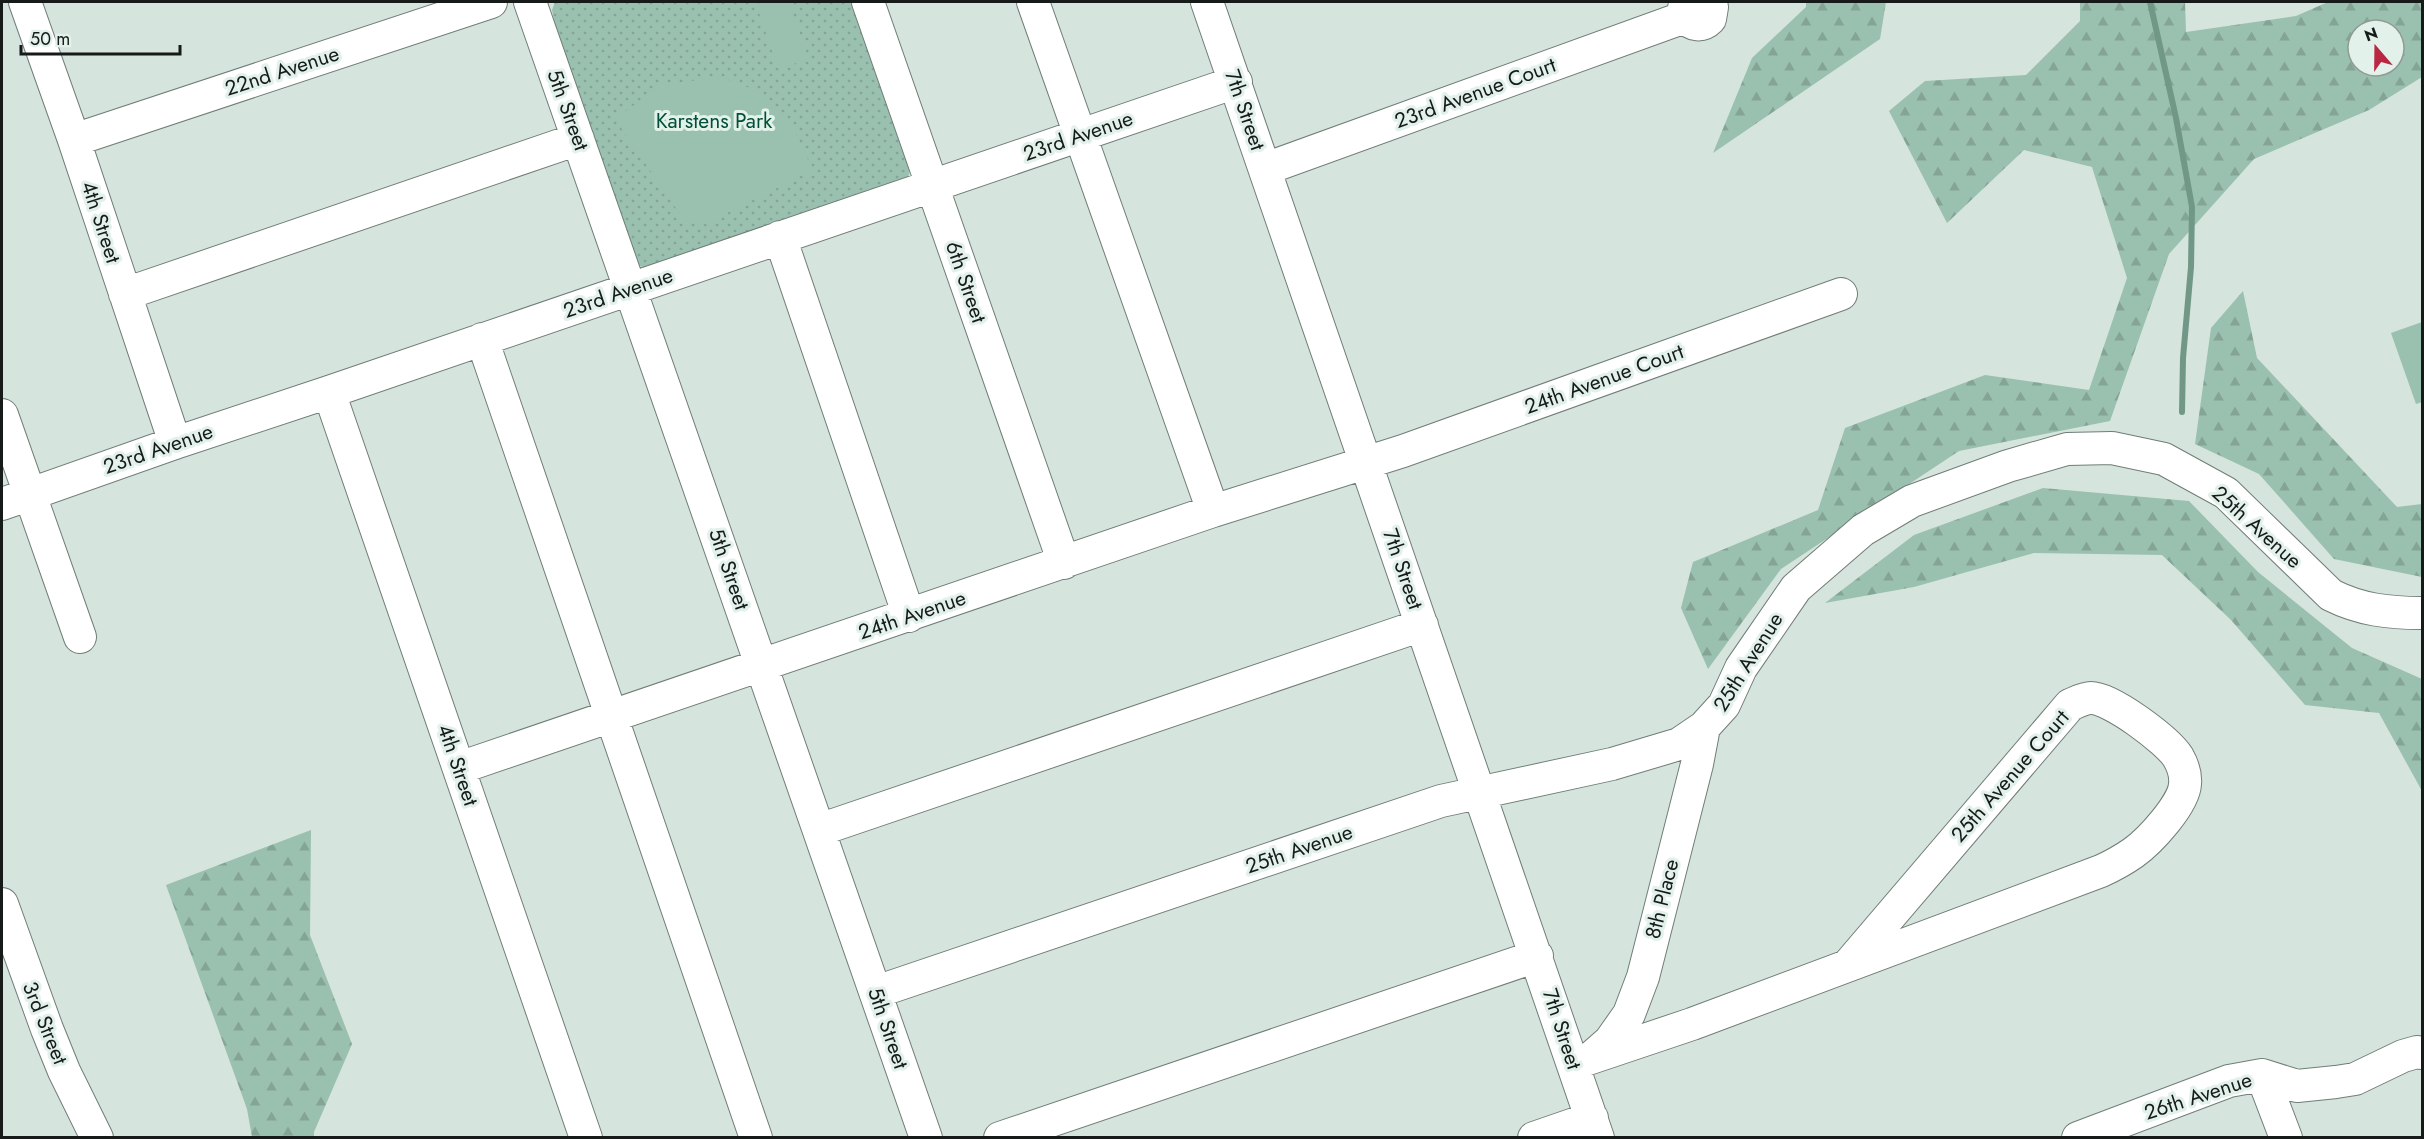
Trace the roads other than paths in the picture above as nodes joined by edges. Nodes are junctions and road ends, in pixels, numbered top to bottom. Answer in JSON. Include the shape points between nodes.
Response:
{"nodes":[{"id":1,"x":25,"y":2,"type":"edge"},
{"id":2,"x":491,"y":2,"type":"edge"},
{"id":3,"x":530,"y":2,"type":"edge"},
{"id":4,"x":868,"y":2,"type":"edge"},
{"id":5,"x":1033,"y":2,"type":"edge"},
{"id":6,"x":1207,"y":2,"type":"edge"},
{"id":7,"x":1694,"y":7,"type":"edge"},
{"id":8,"x":1236,"y":82,"type":"junction"},
{"id":9,"x":1080,"y":135,"type":"junction"},
{"id":10,"x":578,"y":139,"type":"junction"},
{"id":11,"x":74,"y":140,"type":"junction"},
{"id":12,"x":1265,"y":169,"type":"junction"},
{"id":13,"x":932,"y":185,"type":"junction"},
{"id":14,"x":780,"y":237,"type":"junction"},
{"id":15,"x":632,"y":288,"type":"junction"},
{"id":16,"x":125,"y":294,"type":"junction"},
{"id":17,"x":1841,"y":294,"type":"dead end"},
{"id":18,"x":482,"y":339,"type":"junction"},
{"id":19,"x":329,"y":392,"type":"junction"},
{"id":20,"x":2,"y":416,"type":"edge"},
{"id":21,"x":175,"y":443,"type":"junction"},
{"id":22,"x":1366,"y":462,"type":"junction"},
{"id":23,"x":15,"y":499,"type":"edge"},
{"id":24,"x":1213,"y":511,"type":"junction"},
{"id":25,"x":1064,"y":563,"type":"junction"},
{"id":26,"x":2422,"y":613,"type":"edge"},
{"id":27,"x":909,"y":616,"type":"junction"},
{"id":28,"x":1422,"y":625,"type":"junction"},
{"id":29,"x":80,"y":637,"type":"dead end"},
{"id":30,"x":762,"y":666,"type":"junction"},
{"id":31,"x":611,"y":716,"type":"junction"},
{"id":32,"x":1704,"y":727,"type":"junction"},
{"id":33,"x":459,"y":768,"type":"junction"},
{"id":34,"x":1480,"y":793,"type":"junction"},
{"id":35,"x":819,"y":830,"type":"junction"},
{"id":36,"x":2,"y":904,"type":"edge"},
{"id":37,"x":1537,"y":956,"type":"junction"},
{"id":38,"x":1850,"y":964,"type":"junction"},
{"id":39,"x":876,"y":992,"type":"junction"},
{"id":40,"x":2422,"y":1053,"type":"edge"},
{"id":41,"x":1582,"y":1061,"type":"junction"},
{"id":42,"x":2262,"y":1075,"type":"junction"},
{"id":43,"x":1595,"y":1128,"type":"edge"},
{"id":44,"x":2124,"y":1129,"type":"edge"},
{"id":45,"x":97,"y":1137,"type":"edge"},
{"id":46,"x":586,"y":1137,"type":"edge"},
{"id":47,"x":756,"y":1137,"type":"edge"},
{"id":48,"x":926,"y":1137,"type":"edge"},
{"id":49,"x":1000,"y":1137,"type":"edge"},
{"id":50,"x":1533,"y":1137,"type":"edge"},
{"id":51,"x":2078,"y":1137,"type":"edge"},
{"id":52,"x":2286,"y":1137,"type":"edge"}],
"edges":[{"from":1,"to":11,"type":"street","name":"4th Street"},
{"from":2,"to":11,"type":"street","name":"22nd Avenue"},
{"from":3,"to":10,"type":"street","name":"5th Street"},
{"from":4,"to":13,"type":"street","name":"6th Street"},
{"from":5,"to":9,"type":"street"},
{"from":6,"to":8,"type":"street","name":"7th Street"},
{"from":7,"to":12,"type":"street","name":"23rd Avenue Court"},
{"from":8,"to":9,"type":"street","name":"23rd Avenue"},
{"from":8,"to":12,"type":"street","name":"7th Street"},
{"from":9,"to":13,"type":"street","name":"23rd Avenue"},
{"from":9,"to":24,"type":"street"},
{"from":10,"to":15,"type":"street","name":"5th Street"},
{"from":10,"to":16,"type":"street"},
{"from":11,"to":16,"type":"street","name":"4th Street"},
{"from":12,"to":22,"type":"street","name":"7th Street"},
{"from":13,"to":14,"type":"street","name":"23rd Avenue"},
{"from":13,"to":25,"type":"street","name":"6th Street"},
{"from":14,"to":15,"type":"street","name":"23rd Avenue"},
{"from":14,"to":27,"type":"street"},
{"from":15,"to":18,"type":"street","name":"23rd Avenue"},
{"from":15,"to":30,"type":"street","name":"5th Street"},
{"from":16,"to":21,"type":"street","name":"4th Street"},
{"from":17,"to":22,"type":"street","name":"24th Avenue Court"},
{"from":18,"to":19,"type":"street","name":"23rd Avenue"},
{"from":18,"to":31,"type":"street"},
{"from":19,"to":21,"type":"street","name":"23rd Avenue"},
{"from":19,"to":33,"type":"street","name":"4th Street"},
{"from":20,"to":23,"type":"street"},
{"from":21,"to":23,"type":"street","name":"23rd Avenue"},
{"from":22,"to":24,"type":"street","name":"24th Avenue"},
{"from":22,"to":28,"type":"street","name":"7th Street"},
{"from":23,"to":29,"type":"street"},
{"from":24,"to":25,"type":"street","name":"24th Avenue"},
{"from":25,"to":27,"type":"street","name":"24th Avenue"},
{"from":26,"to":32,"type":"street","name":"25th Avenue","via":[[2376,611],[2331,595],[2226,493],[2164,459],[2112,448],[2067,450],[2008,466],[1912,501],[1863,530],[1796,588],[1741,668],[1724,705]]},
{"from":27,"to":30,"type":"street","name":"24th Avenue"},
{"from":28,"to":34,"type":"street","name":"7th Street"},
{"from":28,"to":35,"type":"street"},
{"from":30,"to":31,"type":"street","name":"24th Avenue"},
{"from":30,"to":35,"type":"street","name":"5th Street"},
{"from":31,"to":33,"type":"street","name":"24th Avenue"},
{"from":31,"to":47,"type":"street"},
{"from":32,"to":34,"type":"street","name":"25th Avenue","via":[[1679,744],[1652,753]]},
{"from":32,"to":41,"type":"street","name":"8th Place","via":[[1643,977],[1629,1014],[1610,1041]]},
{"from":33,"to":46,"type":"street","name":"4th Street"},
{"from":34,"to":37,"type":"street","name":"7th Street"},
{"from":34,"to":39,"type":"street","name":"25th Avenue","via":[[1441,801]]},
{"from":35,"to":39,"type":"street","name":"5th Street"},
{"from":36,"to":45,"type":"street","name":"3rd Street","via":[[29,984]]},
{"from":37,"to":41,"type":"street","name":"7th Street"},
{"from":37,"to":49,"type":"street"},
{"from":38,"to":38,"type":"street","name":"25th Avenue Court","via":[[2101,871],[2135,852],[2179,801],[2185,783],[2178,757],[2106,700],[2091,698],[2070,705]]},
{"from":38,"to":41,"type":"street","name":"25th Avenue Court"},
{"from":39,"to":48,"type":"street","name":"5th Street"},
{"from":40,"to":42,"type":"street","name":"26th Avenue","via":[[2403,1056],[2355,1079],[2336,1082],[2296,1086]]},
{"from":41,"to":43,"type":"street","name":"7th Street"},
{"from":42,"to":44,"type":"street","name":"26th Avenue","via":[[2229,1081]]},
{"from":42,"to":52,"type":"street"},
{"from":43,"to":50,"type":"street"},
{"from":44,"to":51,"type":"street","name":"26th Avenue"}]}
